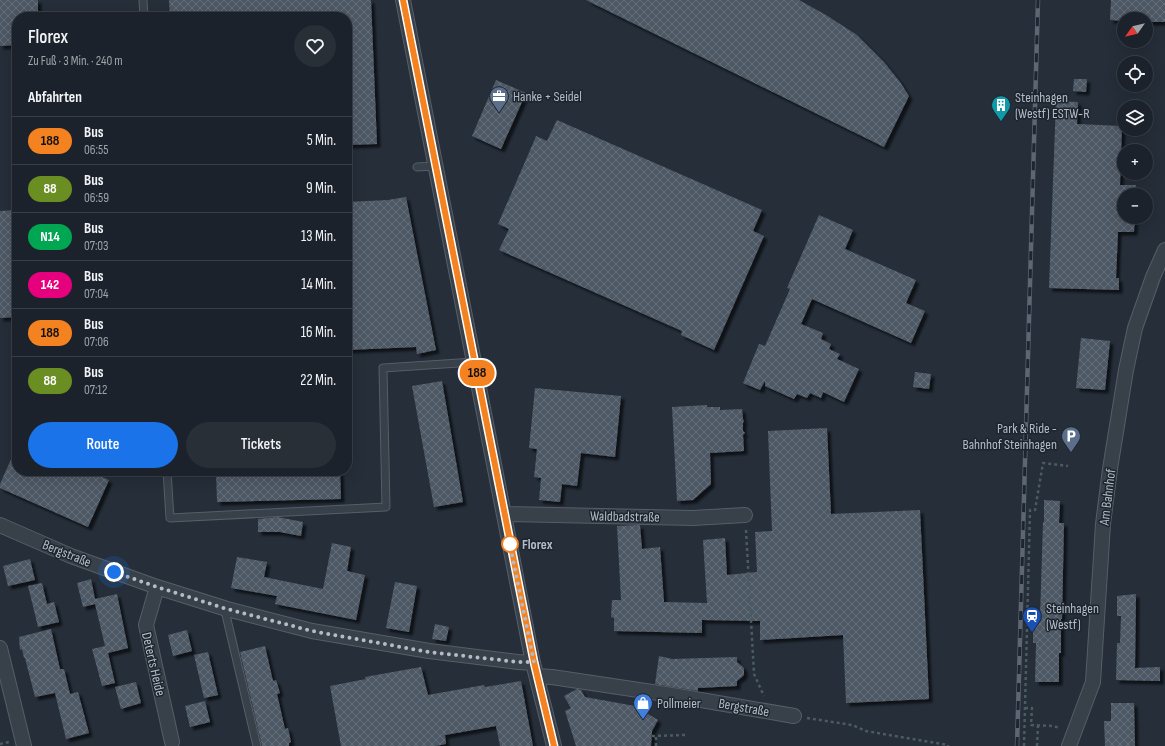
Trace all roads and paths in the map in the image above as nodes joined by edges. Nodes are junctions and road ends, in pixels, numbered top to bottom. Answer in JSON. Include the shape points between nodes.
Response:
{"nodes":[{"id":1,"x":143,"y":0,"type":"edge"},
{"id":2,"x":403,"y":0,"type":"edge"},
{"id":3,"x":144,"y":12,"type":"edge"},
{"id":4,"x":435,"y":166,"type":"junction"},
{"id":5,"x":417,"y":167,"type":"dead end"},
{"id":6,"x":1165,"y":250,"type":"edge"},
{"id":7,"x":474,"y":362,"type":"junction"},
{"id":8,"x":1068,"y":466,"type":"dead end"},
{"id":9,"x":167,"y":476,"type":"edge"},
{"id":10,"x":504,"y":514,"type":"junction"},
{"id":11,"x":746,"y":515,"type":"joint"},
{"id":12,"x":0,"y":525,"type":"edge"},
{"id":13,"x":157,"y":587,"type":"junction"},
{"id":14,"x":227,"y":609,"type":"junction"},
{"id":15,"x":0,"y":648,"type":"edge"},
{"id":16,"x":534,"y":662,"type":"junction"},
{"id":17,"x":537,"y":676,"type":"junction"},
{"id":18,"x":1025,"y":708,"type":"junction"},
{"id":19,"x":771,"y":711,"type":"junction"},
{"id":20,"x":794,"y":716,"type":"joint"},
{"id":21,"x":1038,"y":725,"type":"junction"},
{"id":22,"x":686,"y":735,"type":"dead end"},
{"id":23,"x":652,"y":736,"type":"dead end"},
{"id":24,"x":656,"y":736,"type":"junction"},
{"id":25,"x":1071,"y":740,"type":"edge"},
{"id":26,"x":172,"y":742,"type":"dead end"},
{"id":27,"x":24,"y":746,"type":"edge"},
{"id":28,"x":257,"y":746,"type":"edge"},
{"id":29,"x":554,"y":746,"type":"edge"},
{"id":30,"x":656,"y":746,"type":"edge"},
{"id":31,"x":948,"y":746,"type":"edge"},
{"id":32,"x":1024,"y":746,"type":"edge"},
{"id":33,"x":1037,"y":746,"type":"edge"}],
"edges":[{"from":1,"to":3,"type":"lane"},
{"from":2,"to":4,"type":"street"},
{"from":4,"to":5,"type":"lane"},
{"from":4,"to":7,"type":"street"},
{"from":6,"to":25,"type":"street","name":"Am Bahnhof","via":[[1136,328],[1126,370],[1103,524],[1093,682]]},
{"from":7,"to":9,"type":"lane","via":[[383,368],[386,507],[170,518]]},
{"from":7,"to":10,"type":"street"},
{"from":8,"to":18,"type":"path","via":[[1043,463],[1035,510],[1030,510]]},
{"from":10,"to":11,"type":"street","name":"Waldbadstraße","via":[[693,518]]},
{"from":10,"to":16,"type":"street"},
{"from":11,"to":19,"type":"path","via":[[754,674]]},
{"from":12,"to":13,"type":"street","name":"Bergstraße","via":[[71,556]]},
{"from":13,"to":14,"type":"street","name":"Bergstraße"},
{"from":13,"to":26,"type":"street","name":"Deterts Heide","via":[[146,625]]},
{"from":14,"to":16,"type":"street","name":"Bergstraße","via":[[320,632],[429,652]]},
{"from":14,"to":28,"type":"lane","via":[[226,615]]},
{"from":15,"to":27,"type":"street"},
{"from":16,"to":17,"type":"street"},
{"from":17,"to":19,"type":"street","name":"Bergstraße"},
{"from":17,"to":29,"type":"street"},
{"from":18,"to":21,"type":"path","via":[[1032,708],[1031,725]]},
{"from":18,"to":32,"type":"path"},
{"from":19,"to":20,"type":"street","name":"Bergstraße"},
{"from":20,"to":31,"type":"path","via":[[852,725],[866,731]]},
{"from":21,"to":25,"type":"path","via":[[1053,726]]},
{"from":21,"to":33,"type":"path"},
{"from":22,"to":24,"type":"path"},
{"from":23,"to":24,"type":"path"},
{"from":24,"to":30,"type":"path"}]}
